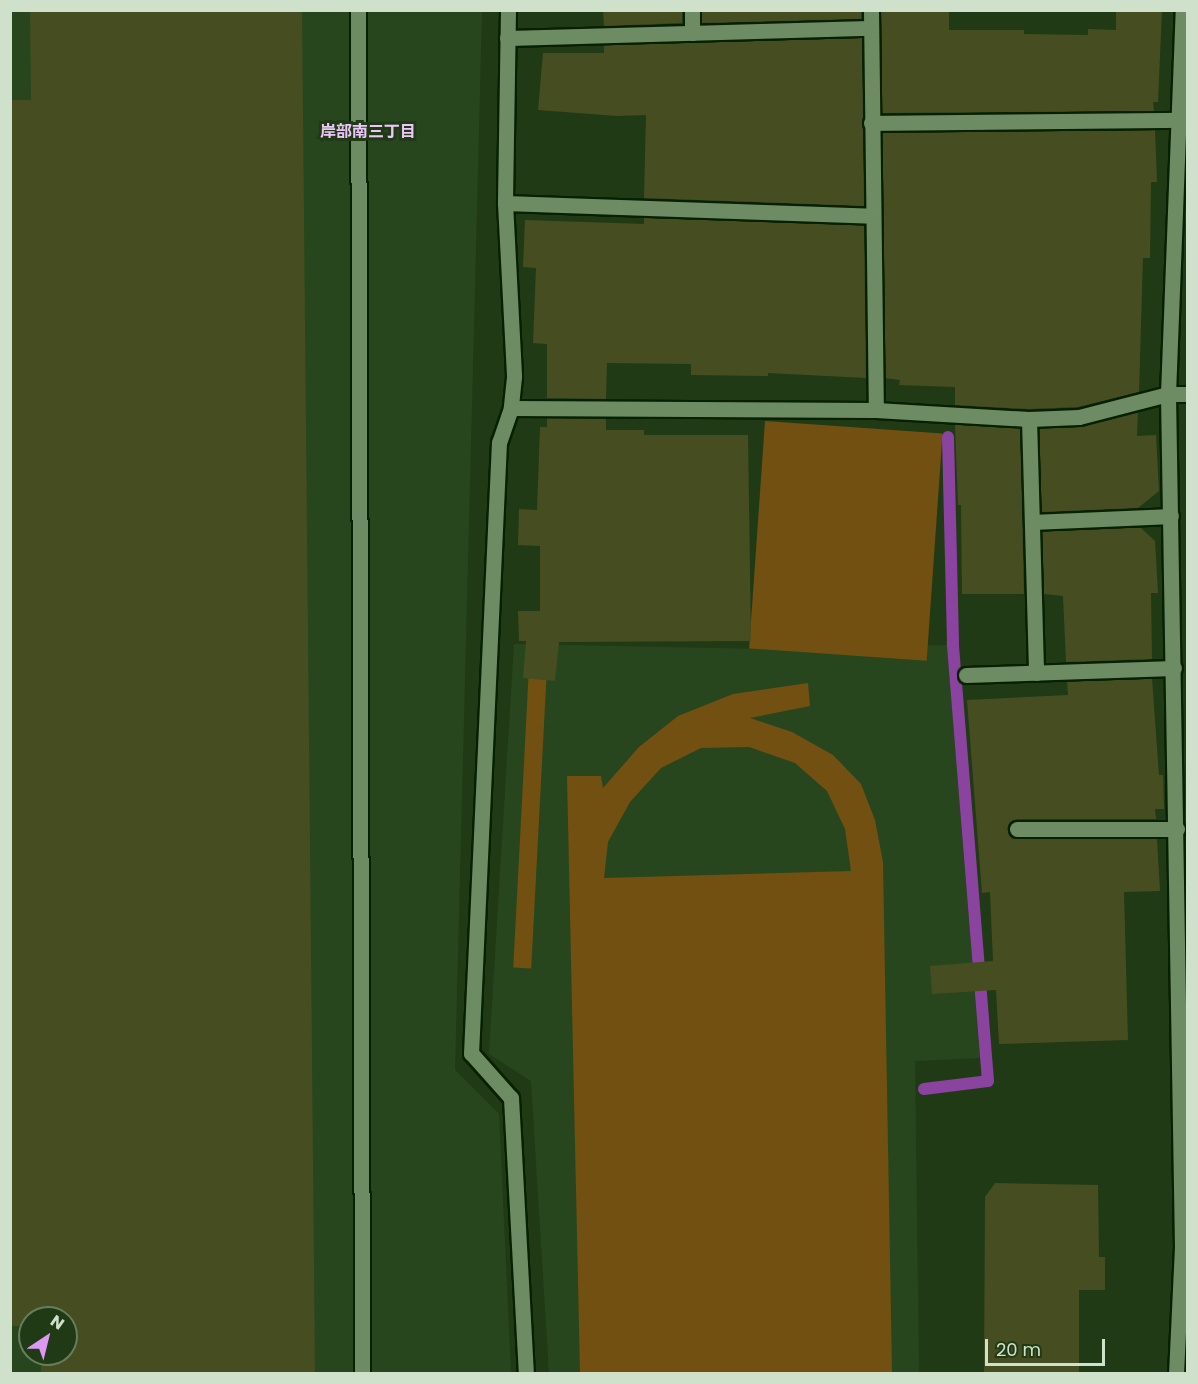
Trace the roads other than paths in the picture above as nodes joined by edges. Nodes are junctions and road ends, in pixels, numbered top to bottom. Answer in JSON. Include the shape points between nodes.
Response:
{"nodes":[{"id":1,"x":358,"y":10,"type":"edge"},
{"id":2,"x":508,"y":10,"type":"edge"},
{"id":3,"x":692,"y":10,"type":"edge"},
{"id":4,"x":871,"y":10,"type":"edge"},
{"id":5,"x":1183,"y":10,"type":"edge"},
{"id":6,"x":871,"y":28,"type":"junction"},
{"id":7,"x":692,"y":33,"type":"junction"},
{"id":8,"x":507,"y":38,"type":"junction"},
{"id":9,"x":1180,"y":120,"type":"junction"},
{"id":10,"x":871,"y":123,"type":"junction"},
{"id":11,"x":505,"y":203,"type":"junction"},
{"id":12,"x":872,"y":216,"type":"junction"},
{"id":13,"x":1168,"y":394,"type":"junction"},
{"id":14,"x":1188,"y":394,"type":"edge"},
{"id":15,"x":511,"y":408,"type":"junction"},
{"id":16,"x":876,"y":410,"type":"junction"},
{"id":17,"x":1029,"y":419,"type":"junction"},
{"id":18,"x":1171,"y":516,"type":"junction"},
{"id":19,"x":1033,"y":522,"type":"junction"},
{"id":20,"x":1174,"y":668,"type":"junction"},
{"id":21,"x":1036,"y":673,"type":"junction"},
{"id":22,"x":966,"y":675,"type":"dead end"},
{"id":23,"x":1017,"y":829,"type":"dead end"},
{"id":24,"x":1177,"y":829,"type":"junction"},
{"id":25,"x":1185,"y":1248,"type":"edge"},
{"id":26,"x":362,"y":1374,"type":"edge"},
{"id":27,"x":526,"y":1374,"type":"edge"},
{"id":28,"x":1176,"y":1374,"type":"edge"}],
"edges":[{"from":1,"to":26,"type":"street"},
{"from":2,"to":8,"type":"street"},
{"from":3,"to":7,"type":"street"},
{"from":4,"to":6,"type":"street"},
{"from":5,"to":9,"type":"street"},
{"from":6,"to":7,"type":"street"},
{"from":6,"to":10,"type":"street"},
{"from":7,"to":8,"type":"street"},
{"from":8,"to":11,"type":"street"},
{"from":9,"to":10,"type":"street"},
{"from":9,"to":13,"type":"street"},
{"from":10,"to":12,"type":"street"},
{"from":11,"to":12,"type":"street"},
{"from":11,"to":15,"type":"street","via":[[514,377]]},
{"from":12,"to":16,"type":"street"},
{"from":13,"to":14,"type":"street"},
{"from":13,"to":17,"type":"street","via":[[1079,417]]},
{"from":13,"to":18,"type":"street"},
{"from":15,"to":16,"type":"street"},
{"from":15,"to":27,"type":"street","via":[[499,442],[471,1053],[511,1098]]},
{"from":16,"to":17,"type":"street"},
{"from":17,"to":19,"type":"street"},
{"from":18,"to":19,"type":"street"},
{"from":18,"to":20,"type":"street"},
{"from":19,"to":21,"type":"street"},
{"from":20,"to":21,"type":"street"},
{"from":20,"to":24,"type":"street"},
{"from":21,"to":22,"type":"street"},
{"from":23,"to":24,"type":"street"},
{"from":24,"to":25,"type":"street"},
{"from":25,"to":28,"type":"street"}]}
